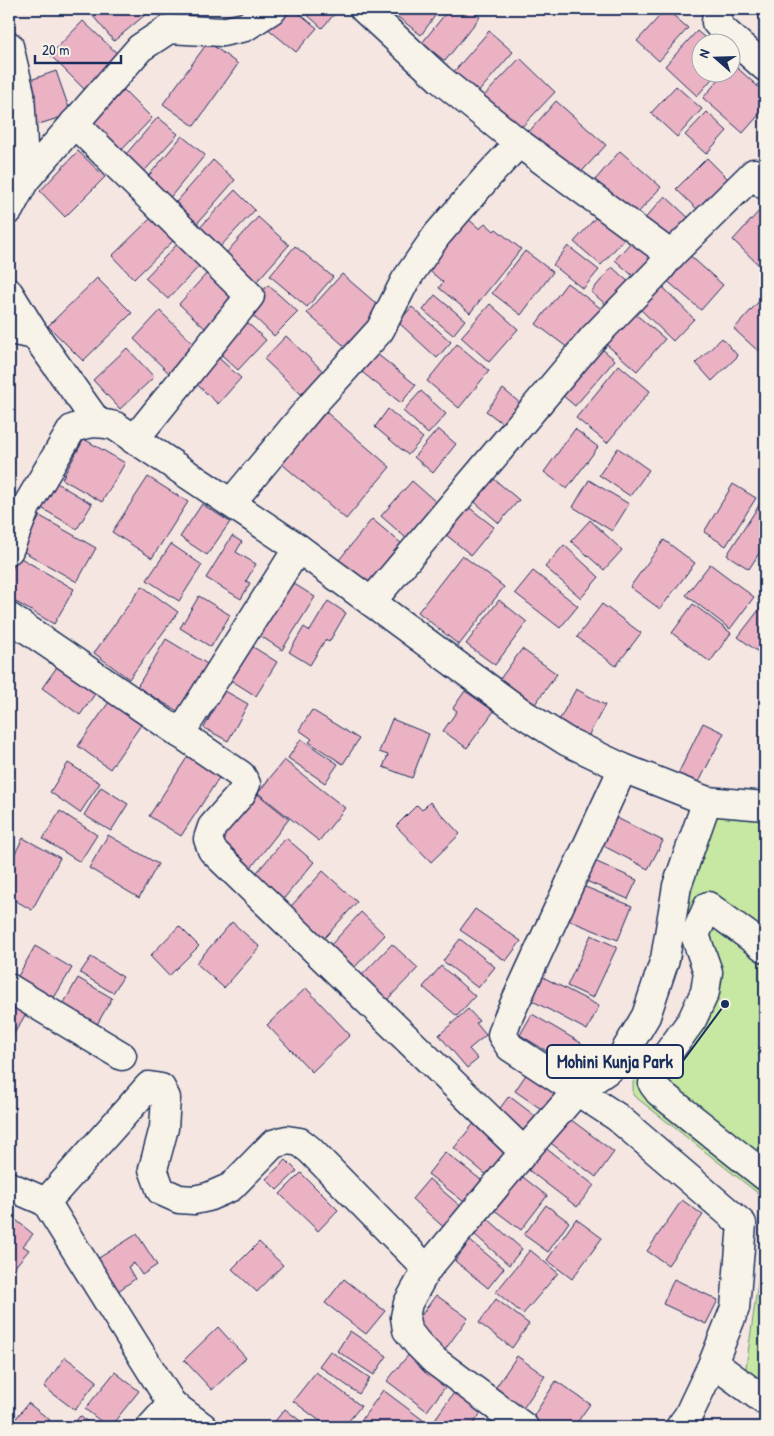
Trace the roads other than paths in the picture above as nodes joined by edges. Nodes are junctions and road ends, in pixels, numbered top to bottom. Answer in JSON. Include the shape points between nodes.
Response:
{"nodes":[{"id":1,"x":273,"y":9,"type":"edge"},
{"id":2,"x":364,"y":9,"type":"edge"},
{"id":3,"x":720,"y":9,"type":"edge"},
{"id":4,"x":9,"y":46,"type":"edge"},
{"id":5,"x":765,"y":67,"type":"edge"},
{"id":6,"x":74,"y":123,"type":"junction"},
{"id":7,"x":519,"y":144,"type":"junction"},
{"id":8,"x":761,"y":175,"type":"edge"},
{"id":9,"x":25,"y":180,"type":"junction"},
{"id":10,"x":9,"y":210,"type":"edge"},
{"id":11,"x":671,"y":255,"type":"junction"},
{"id":12,"x":9,"y":293,"type":"edge"},
{"id":13,"x":9,"y":330,"type":"edge"},
{"id":14,"x":35,"y":335,"type":"junction"},
{"id":15,"x":98,"y":422,"type":"junction"},
{"id":16,"x":134,"y":440,"type":"junction"},
{"id":17,"x":231,"y":503,"type":"junction"},
{"id":18,"x":298,"y":548,"type":"junction"},
{"id":19,"x":9,"y":550,"type":"edge"},
{"id":20,"x":372,"y":602,"type":"junction"},
{"id":21,"x":9,"y":617,"type":"edge"},
{"id":22,"x":180,"y":734,"type":"junction"},
{"id":23,"x":623,"y":768,"type":"junction"},
{"id":24,"x":707,"y":801,"type":"junction"},
{"id":25,"x":765,"y":806,"type":"edge"},
{"id":26,"x":765,"y":948,"type":"edge"},
{"id":27,"x":9,"y":988,"type":"edge"},
{"id":28,"x":122,"y":1056,"type":"dead end"},
{"id":29,"x":577,"y":1091,"type":"junction"},
{"id":30,"x":524,"y":1152,"type":"junction"},
{"id":31,"x":765,"y":1176,"type":"edge"},
{"id":32,"x":9,"y":1186,"type":"edge"},
{"id":33,"x":46,"y":1202,"type":"junction"},
{"id":34,"x":427,"y":1269,"type":"junction"},
{"id":35,"x":713,"y":1363,"type":"junction"},
{"id":36,"x":765,"y":1401,"type":"edge"},
{"id":37,"x":172,"y":1404,"type":"junction"},
{"id":38,"x":151,"y":1427,"type":"edge"},
{"id":39,"x":203,"y":1427,"type":"edge"},
{"id":40,"x":524,"y":1427,"type":"edge"},
{"id":41,"x":680,"y":1427,"type":"edge"}],
"edges":[{"from":1,"to":6,"type":"street","via":[[246,27],[222,32],[169,29],[140,48]]},
{"from":2,"to":7,"type":"street","via":[[440,79]]},
{"from":3,"to":5,"type":"street","via":[[716,22]]},
{"from":4,"to":9,"type":"street","via":[[20,94]]},
{"from":6,"to":9,"type":"street"},
{"from":6,"to":16,"type":"street","via":[[250,296]]},
{"from":7,"to":11,"type":"street"},
{"from":7,"to":17,"type":"street","via":[[437,235],[405,281],[380,330],[312,405]]},
{"from":8,"to":11,"type":"street"},
{"from":9,"to":10,"type":"street"},
{"from":11,"to":20,"type":"street","via":[[594,337]]},
{"from":12,"to":14,"type":"street"},
{"from":13,"to":14,"type":"street"},
{"from":14,"to":15,"type":"street"},
{"from":15,"to":16,"type":"street","via":[[115,426]]},
{"from":15,"to":19,"type":"street","via":[[72,429],[26,507]]},
{"from":16,"to":17,"type":"street"},
{"from":17,"to":18,"type":"street"},
{"from":18,"to":20,"type":"street"},
{"from":18,"to":22,"type":"street"},
{"from":20,"to":23,"type":"street","via":[[522,713],[566,741]]},
{"from":21,"to":22,"type":"street"},
{"from":22,"to":30,"type":"street","via":[[241,775],[246,784],[212,827],[208,839],[212,850]]},
{"from":23,"to":24,"type":"street"},
{"from":23,"to":29,"type":"street","via":[[502,1035],[510,1047]]},
{"from":24,"to":25,"type":"street"},
{"from":24,"to":29,"type":"street","via":[[677,886],[665,959],[646,1016],[618,1063]]},
{"from":26,"to":31,"type":"street","via":[[708,906],[695,935],[708,972],[705,992],[692,1020],[655,1071],[653,1084]]},
{"from":27,"to":28,"type":"street"},
{"from":29,"to":30,"type":"street"},
{"from":29,"to":35,"type":"street","via":[[617,1117],[742,1224],[735,1308]]},
{"from":30,"to":34,"type":"street"},
{"from":32,"to":33,"type":"street"},
{"from":33,"to":34,"type":"street","via":[[149,1086],[161,1088],[166,1098],[164,1128],[153,1169],[161,1191],[179,1199],[208,1197],[231,1187],[273,1144],[287,1140],[300,1142]]},
{"from":33,"to":37,"type":"street"},
{"from":34,"to":40,"type":"street","via":[[408,1304],[404,1317],[408,1330],[435,1361]]},
{"from":35,"to":36,"type":"street"},
{"from":35,"to":41,"type":"street"},
{"from":37,"to":38,"type":"street"},
{"from":37,"to":39,"type":"street"}]}
